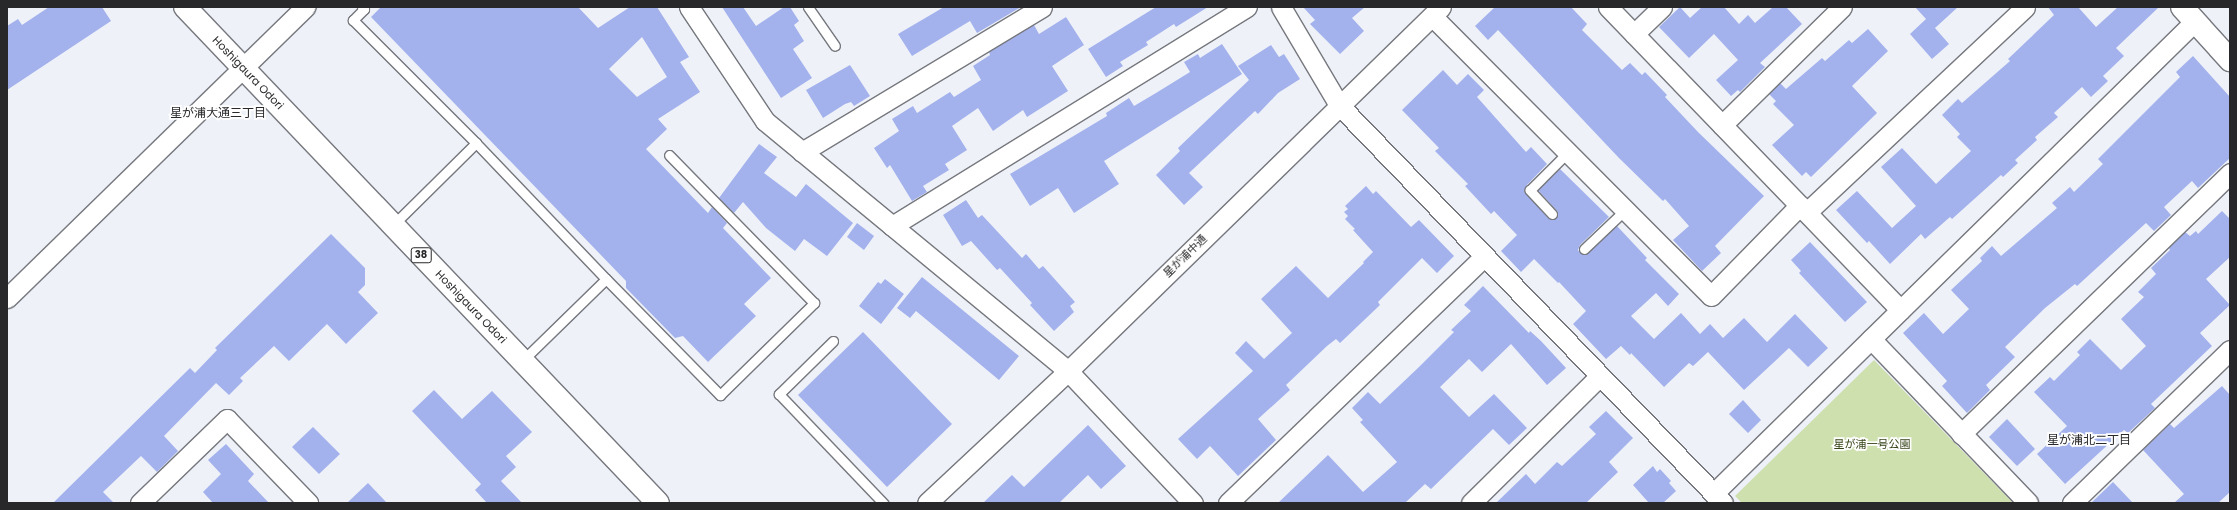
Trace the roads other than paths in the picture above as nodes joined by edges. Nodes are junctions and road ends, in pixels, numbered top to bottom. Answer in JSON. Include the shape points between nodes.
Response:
{"nodes":[{"id":1,"x":185,"y":7,"type":"edge"},
{"id":2,"x":305,"y":7,"type":"edge"},
{"id":3,"x":362,"y":7,"type":"edge"},
{"id":4,"x":689,"y":7,"type":"edge"},
{"id":5,"x":808,"y":7,"type":"edge"},
{"id":6,"x":1042,"y":7,"type":"edge"},
{"id":7,"x":1247,"y":7,"type":"edge"},
{"id":8,"x":1281,"y":7,"type":"edge"},
{"id":9,"x":1608,"y":7,"type":"edge"},
{"id":10,"x":1662,"y":7,"type":"edge"},
{"id":11,"x":1842,"y":7,"type":"edge"},
{"id":12,"x":2025,"y":7,"type":"edge"},
{"id":13,"x":1436,"y":11,"type":"edge"},
{"id":14,"x":2188,"y":14,"type":"edge"},
{"id":15,"x":1634,"y":34,"type":"junction"},
{"id":16,"x":836,"y":46,"type":"dead end"},
{"id":17,"x":2230,"y":60,"type":"edge"},
{"id":18,"x":243,"y":68,"type":"junction"},
{"id":19,"x":1339,"y":105,"type":"junction"},
{"id":20,"x":1722,"y":125,"type":"junction"},
{"id":21,"x":476,"y":143,"type":"junction"},
{"id":22,"x":802,"y":152,"type":"junction"},
{"id":23,"x":1568,"y":152,"type":"junction"},
{"id":24,"x":669,"y":155,"type":"dead end"},
{"id":25,"x":2230,"y":173,"type":"edge"},
{"id":26,"x":1803,"y":209,"type":"junction"},
{"id":27,"x":1626,"y":210,"type":"junction"},
{"id":28,"x":1552,"y":214,"type":"dead end"},
{"id":29,"x":393,"y":225,"type":"junction"},
{"id":30,"x":892,"y":226,"type":"junction"},
{"id":31,"x":1584,"y":249,"type":"dead end"},
{"id":32,"x":1485,"y":256,"type":"junction"},
{"id":33,"x":606,"y":279,"type":"junction"},
{"id":34,"x":7,"y":298,"type":"edge"},
{"id":35,"x":1901,"y":310,"type":"junction"},
{"id":36,"x":1871,"y":340,"type":"junction"},
{"id":37,"x":834,"y":341,"type":"dead end"},
{"id":38,"x":2230,"y":350,"type":"edge"},
{"id":39,"x":522,"y":361,"type":"junction"},
{"id":40,"x":1068,"y":371,"type":"junction"},
{"id":41,"x":1600,"y":376,"type":"junction"},
{"id":42,"x":1961,"y":434,"type":"junction"},
{"id":43,"x":1719,"y":498,"type":"edge"},
{"id":44,"x":148,"y":500,"type":"edge"},
{"id":45,"x":308,"y":503,"type":"edge"},
{"id":46,"x":658,"y":503,"type":"edge"},
{"id":47,"x":883,"y":503,"type":"edge"},
{"id":48,"x":927,"y":503,"type":"edge"},
{"id":49,"x":1193,"y":503,"type":"edge"},
{"id":50,"x":1228,"y":503,"type":"edge"},
{"id":51,"x":1471,"y":503,"type":"edge"},
{"id":52,"x":2028,"y":503,"type":"edge"},
{"id":53,"x":2072,"y":503,"type":"edge"}],
"edges":[{"from":1,"to":18,"type":"main road","name":"Hoshigaura Odori","number":"38"},
{"from":2,"to":18,"type":"street"},
{"from":3,"to":21,"type":"lane","via":[[364,9],[354,20]]},
{"from":4,"to":22,"type":"street","via":[[765,121]]},
{"from":5,"to":16,"type":"lane"},
{"from":6,"to":22,"type":"street"},
{"from":7,"to":30,"type":"street"},
{"from":8,"to":19,"type":"street"},
{"from":9,"to":15,"type":"street"},
{"from":10,"to":15,"type":"street"},
{"from":11,"to":20,"type":"street"},
{"from":12,"to":26,"type":"street"},
{"from":13,"to":19,"type":"street","name":"星が浦中通"},
{"from":13,"to":23,"type":"street"},
{"from":14,"to":17,"type":"main road"},
{"from":14,"to":35,"type":"street"},
{"from":15,"to":20,"type":"street"},
{"from":18,"to":29,"type":"main road","name":"Hoshigaura Odori","number":"38"},
{"from":18,"to":34,"type":"street"},
{"from":19,"to":32,"type":"street"},
{"from":19,"to":40,"type":"street","name":"星が浦中通"},
{"from":20,"to":26,"type":"street"},
{"from":21,"to":29,"type":"lane"},
{"from":21,"to":33,"type":"lane"},
{"from":22,"to":30,"type":"street"},
{"from":23,"to":27,"type":"street"},
{"from":23,"to":28,"type":"lane","via":[[1530,190]]},
{"from":24,"to":33,"type":"lane","via":[[814,303],[720,396]]},
{"from":25,"to":42,"type":"street"},
{"from":26,"to":27,"type":"street","via":[[1711,296]]},
{"from":26,"to":35,"type":"street"},
{"from":27,"to":31,"type":"lane"},
{"from":29,"to":39,"type":"main road","name":"Hoshigaura Odori","number":"38"},
{"from":30,"to":40,"type":"street"},
{"from":32,"to":41,"type":"street"},
{"from":32,"to":50,"type":"street"},
{"from":33,"to":39,"type":"lane"},
{"from":35,"to":36,"type":"street"},
{"from":36,"to":42,"type":"street"},
{"from":36,"to":43,"type":"street"},
{"from":37,"to":47,"type":"lane","via":[[779,394]]},
{"from":38,"to":53,"type":"street"},
{"from":39,"to":46,"type":"main road","name":"Hoshigaura Odori","number":"38"},
{"from":40,"to":48,"type":"street","name":"星が浦中通"},
{"from":40,"to":49,"type":"street"},
{"from":41,"to":43,"type":"street"},
{"from":41,"to":51,"type":"street"},
{"from":42,"to":52,"type":"street"},
{"from":44,"to":45,"type":"street","via":[[227,419]]}]}
